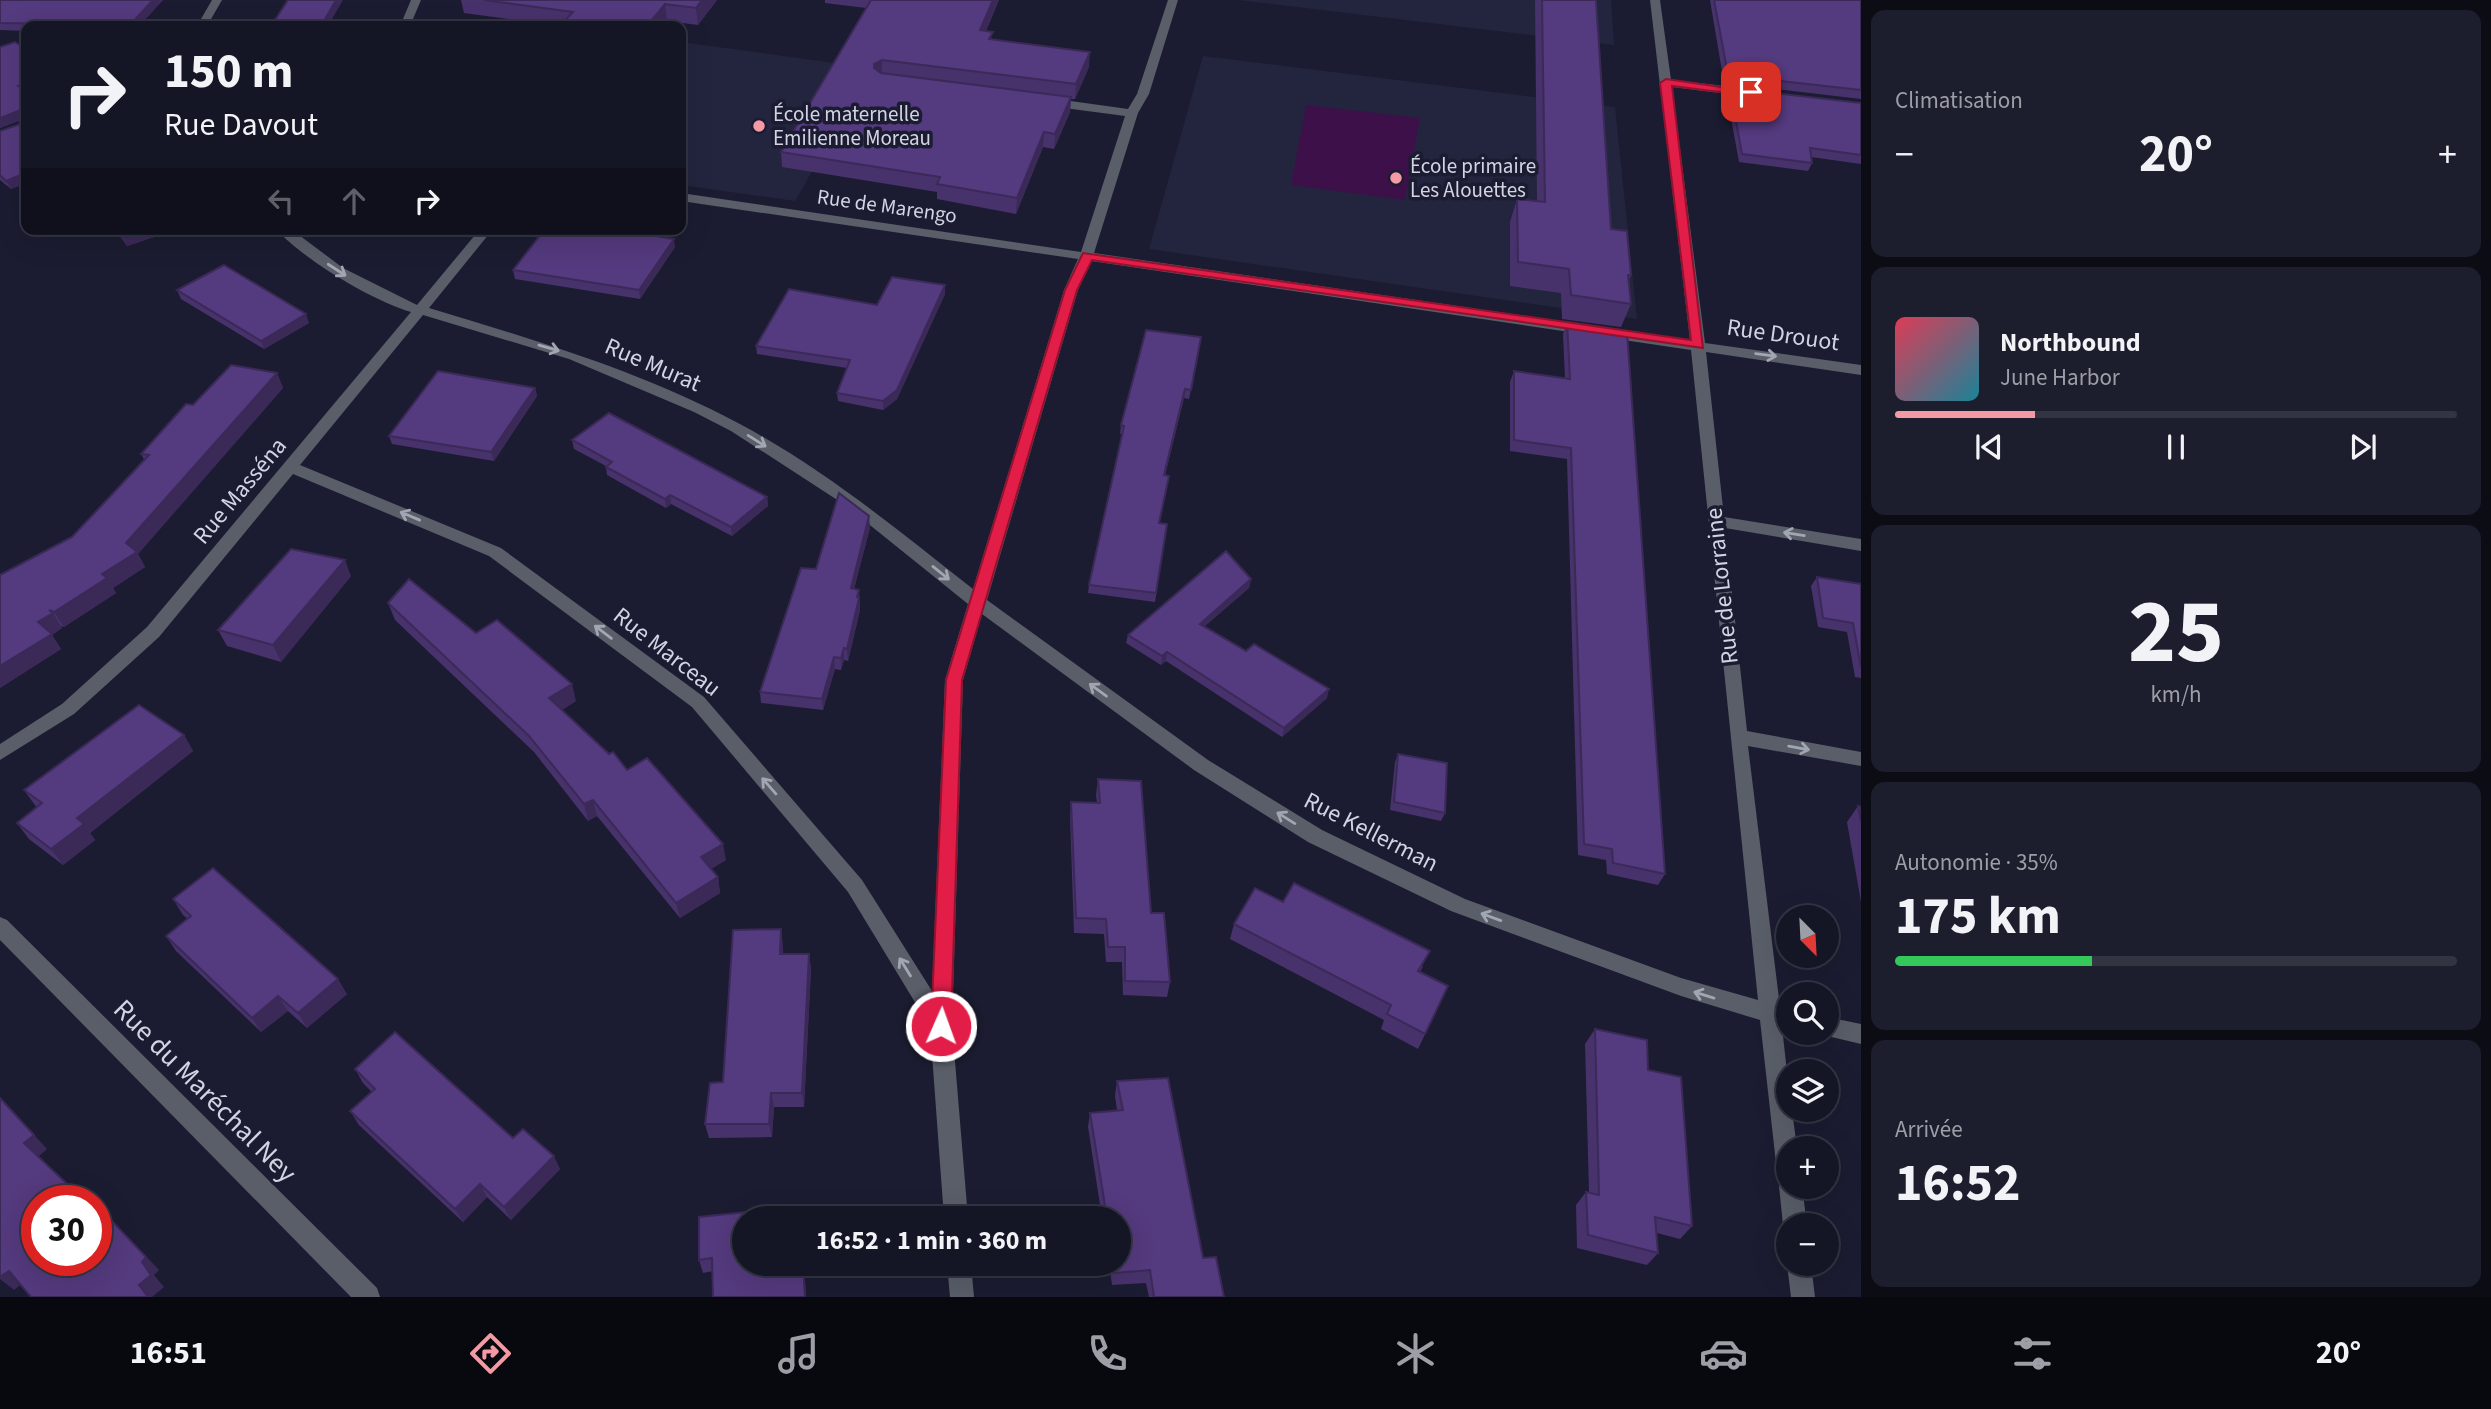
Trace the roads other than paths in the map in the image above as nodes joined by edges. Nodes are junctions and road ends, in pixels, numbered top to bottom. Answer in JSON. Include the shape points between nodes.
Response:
{"nodes":[{"id":1,"x":217,"y":0,"type":"edge"},
{"id":2,"x":416,"y":0,"type":"edge"},
{"id":3,"x":1173,"y":0,"type":"edge"},
{"id":4,"x":1655,"y":0,"type":"edge"},
{"id":5,"x":205,"y":21,"type":"edge"},
{"id":6,"x":407,"y":21,"type":"edge"},
{"id":7,"x":1666,"y":83,"type":"junction"},
{"id":8,"x":1765,"y":94,"type":"edge"},
{"id":9,"x":1040,"y":101,"type":"edge"},
{"id":10,"x":1132,"y":113,"type":"junction"},
{"id":11,"x":686,"y":198,"type":"edge"},
{"id":12,"x":290,"y":235,"type":"edge"},
{"id":13,"x":482,"y":235,"type":"edge"},
{"id":14,"x":1087,"y":255,"type":"junction"},
{"id":15,"x":419,"y":310,"type":"junction"},
{"id":16,"x":1698,"y":345,"type":"junction"},
{"id":17,"x":1861,"y":370,"type":"edge"},
{"id":18,"x":290,"y":467,"type":"junction"},
{"id":19,"x":1715,"y":521,"type":"junction"},
{"id":20,"x":1861,"y":545,"type":"edge"},
{"id":21,"x":976,"y":601,"type":"junction"},
{"id":22,"x":1738,"y":737,"type":"junction"},
{"id":23,"x":0,"y":753,"type":"edge"},
{"id":24,"x":1861,"y":759,"type":"edge"},
{"id":25,"x":0,"y":926,"type":"edge"},
{"id":26,"x":1776,"y":997,"type":"edge"},
{"id":27,"x":1776,"y":1016,"type":"edge"},
{"id":28,"x":941,"y":1026,"type":"junction"},
{"id":29,"x":1839,"y":1029,"type":"edge"},
{"id":30,"x":1861,"y":1034,"type":"edge"},
{"id":31,"x":1781,"y":1045,"type":"edge"},
{"id":32,"x":1786,"y":1136,"type":"edge"},
{"id":33,"x":955,"y":1206,"type":"edge"},
{"id":34,"x":960,"y":1276,"type":"edge"},
{"id":35,"x":1800,"y":1276,"type":"edge"},
{"id":36,"x":368,"y":1297,"type":"edge"},
{"id":37,"x":962,"y":1297,"type":"edge"},
{"id":38,"x":1803,"y":1297,"type":"edge"}],
"edges":[{"from":1,"to":5,"type":"street"},
{"from":2,"to":6,"type":"street"},
{"from":3,"to":10,"type":"street","via":[[1143,94]]},
{"from":4,"to":7,"type":"street","name":"Rue de Lorraine"},
{"from":7,"to":8,"type":"street"},
{"from":7,"to":16,"type":"street","name":"Rue de Lorraine"},
{"from":9,"to":10,"type":"street"},
{"from":10,"to":14,"type":"street"},
{"from":11,"to":14,"type":"street","name":"Rue de Marengo"},
{"from":12,"to":15,"type":"street","name":"Rue Murat","one_way":true,"via":[[338,271]]},
{"from":13,"to":15,"type":"street","name":"Rue Masséna"},
{"from":14,"to":16,"type":"street","name":"Rue de Marengo"},
{"from":14,"to":21,"type":"street","via":[[1071,290]]},
{"from":15,"to":18,"type":"street","name":"Rue Masséna"},
{"from":15,"to":21,"type":"street","name":"Rue Murat","one_way":true,"via":[[573,356],[699,409],[851,500]]},
{"from":16,"to":17,"type":"street","name":"Rue Drouot","one_way":true},
{"from":16,"to":19,"type":"street","name":"Rue de Lorraine"},
{"from":18,"to":23,"type":"street","name":"Rue Masséna","via":[[153,632],[68,709]]},
{"from":28,"to":18,"type":"street","name":"Rue Marceau","one_way":true,"via":[[855,886],[698,702],[495,552]]},
{"from":20,"to":19,"type":"street","one_way":true},
{"from":19,"to":22,"type":"street","name":"Rue de Lorraine"},
{"from":27,"to":21,"type":"street","name":"Rue Kellerman","one_way":true,"via":[[1681,987],[1458,905],[1315,836],[1201,765]]},
{"from":21,"to":28,"type":"street","via":[[954,680]]},
{"from":22,"to":24,"type":"street","one_way":true},
{"from":22,"to":26,"type":"street","name":"Rue de Lorraine"},
{"from":25,"to":36,"type":"street","name":"Rue du Maréchal Ney"},
{"from":28,"to":33,"type":"street"},
{"from":29,"to":30,"type":"street"},
{"from":31,"to":32,"type":"street","name":"Rue de Lorraine"},
{"from":34,"to":37,"type":"street"},
{"from":35,"to":38,"type":"street"}]}
